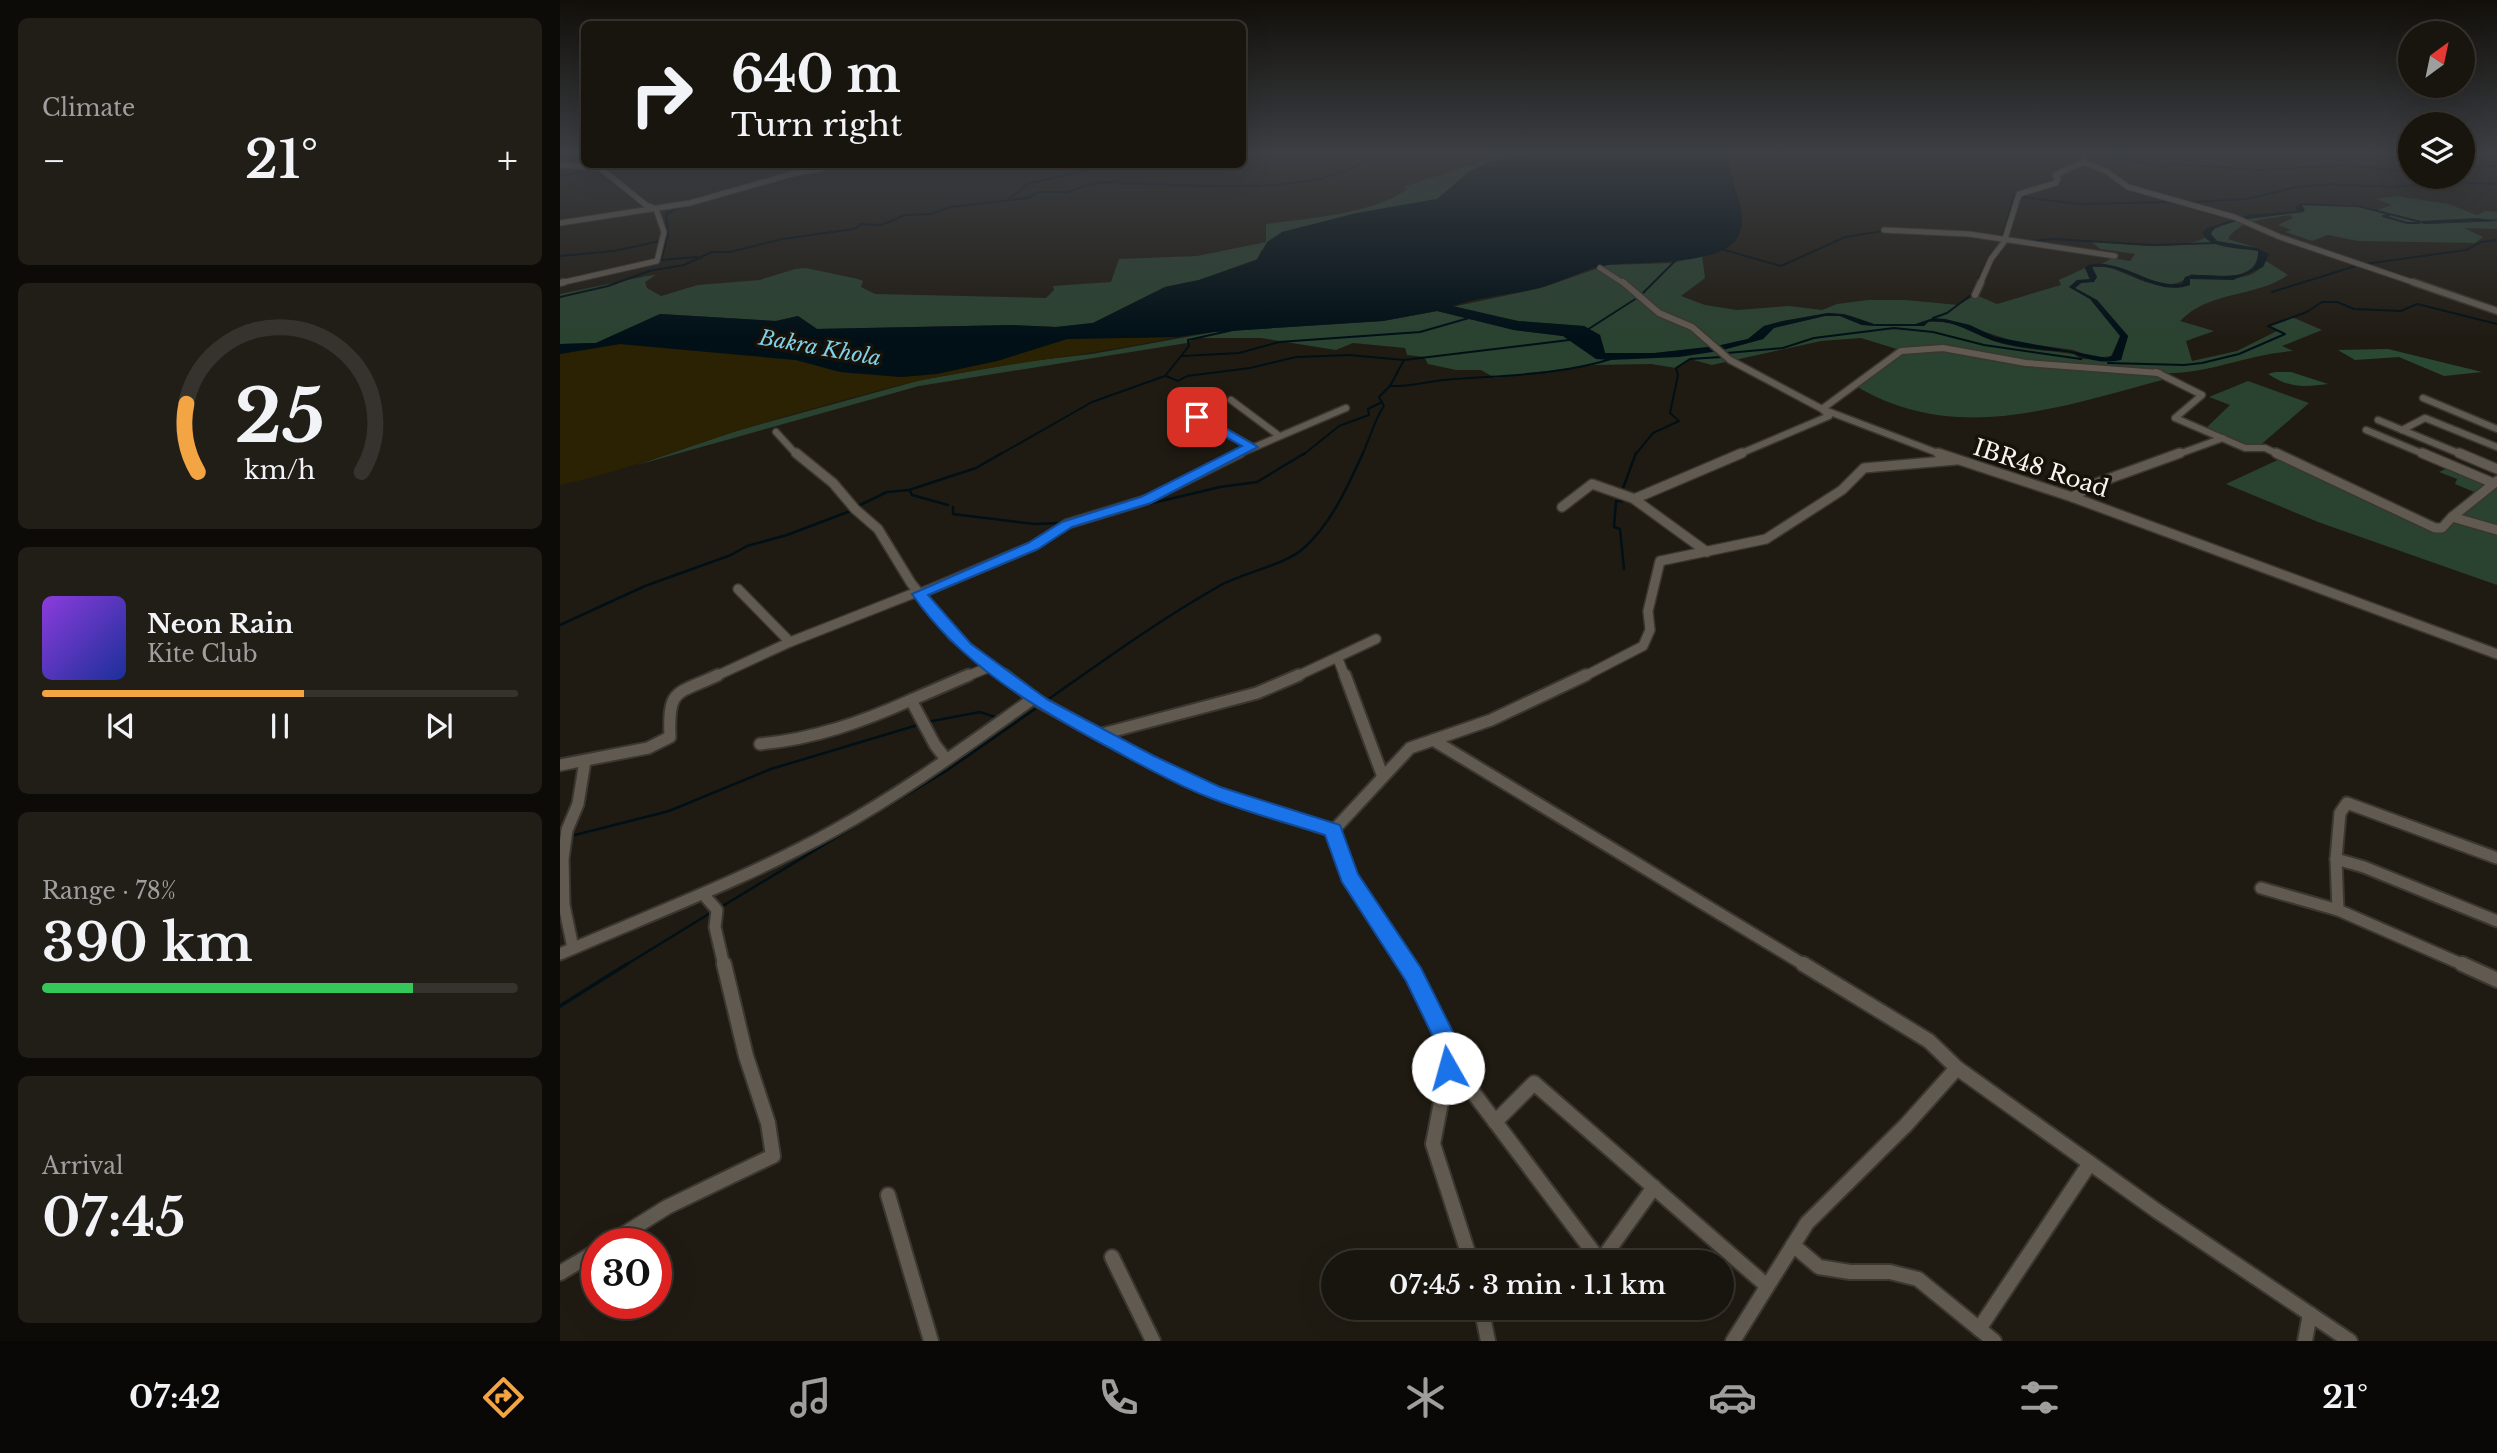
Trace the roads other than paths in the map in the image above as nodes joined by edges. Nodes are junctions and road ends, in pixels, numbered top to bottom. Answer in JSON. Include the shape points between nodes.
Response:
{"nodes":[{"id":1,"x":613,"y":215,"type":"edge"},
{"id":2,"x":659,"y":215,"type":"edge"},
{"id":3,"x":2013,"y":215,"type":"edge"},
{"id":4,"x":2226,"y":215,"type":"edge"},
{"id":5,"x":560,"y":223,"type":"edge"},
{"id":6,"x":1884,"y":230,"type":"dead end"},
{"id":7,"x":2004,"y":242,"type":"junction"},
{"id":8,"x":2115,"y":256,"type":"dead end"},
{"id":9,"x":1600,"y":268,"type":"dead end"},
{"id":10,"x":560,"y":283,"type":"edge"},
{"id":11,"x":1975,"y":295,"type":"dead end"},
{"id":12,"x":2497,"y":311,"type":"edge"},
{"id":13,"x":2142,"y":366,"type":"dead end"},
{"id":14,"x":2159,"y":373,"type":"junction"},
{"id":15,"x":2423,"y":398,"type":"dead end"},
{"id":16,"x":1231,"y":400,"type":"dead end"},
{"id":17,"x":1346,"y":408,"type":"dead end"},
{"id":18,"x":1822,"y":409,"type":"junction"},
{"id":19,"x":1192,"y":413,"type":"dead end"},
{"id":20,"x":2378,"y":420,"type":"dead end"},
{"id":21,"x":2497,"y":429,"type":"edge"},
{"id":22,"x":2366,"y":430,"type":"dead end"},
{"id":23,"x":2402,"y":430,"type":"junction"},
{"id":24,"x":776,"y":432,"type":"dead end"},
{"id":25,"x":1278,"y":435,"type":"junction"},
{"id":26,"x":2223,"y":438,"type":"junction"},
{"id":27,"x":1252,"y":447,"type":"junction"},
{"id":28,"x":2497,"y":447,"type":"edge"},
{"id":29,"x":1955,"y":460,"type":"junction"},
{"id":30,"x":2497,"y":469,"type":"edge"},
{"id":31,"x":2495,"y":482,"type":"edge"},
{"id":32,"x":2485,"y":490,"type":"junction"},
{"id":33,"x":2497,"y":495,"type":"edge"},
{"id":34,"x":2072,"y":497,"type":"junction"},
{"id":35,"x":1635,"y":499,"type":"junction"},
{"id":36,"x":1562,"y":507,"type":"dead end"},
{"id":37,"x":2452,"y":517,"type":"junction"},
{"id":38,"x":2497,"y":530,"type":"edge"},
{"id":39,"x":1707,"y":552,"type":"junction"},
{"id":40,"x":738,"y":589,"type":"dead end"},
{"id":41,"x":918,"y":593,"type":"junction"},
{"id":42,"x":1376,"y":639,"type":"dead end"},
{"id":43,"x":790,"y":642,"type":"junction"},
{"id":44,"x":2497,"y":654,"type":"edge"},
{"id":45,"x":1338,"y":659,"type":"junction"},
{"id":46,"x":992,"y":666,"type":"junction"},
{"id":47,"x":1034,"y":698,"type":"junction"},
{"id":48,"x":911,"y":700,"type":"junction"},
{"id":49,"x":1101,"y":734,"type":"junction"},
{"id":50,"x":1433,"y":740,"type":"junction"},
{"id":51,"x":760,"y":744,"type":"dead end"},
{"id":52,"x":946,"y":760,"type":"junction"},
{"id":53,"x":585,"y":761,"type":"junction"},
{"id":54,"x":560,"y":765,"type":"edge"},
{"id":55,"x":1383,"y":777,"type":"junction"},
{"id":56,"x":1333,"y":831,"type":"junction"},
{"id":57,"x":2497,"y":858,"type":"edge"},
{"id":58,"x":2336,"y":859,"type":"junction"},
{"id":59,"x":2261,"y":888,"type":"dead end"},
{"id":60,"x":703,"y":894,"type":"junction"},
{"id":61,"x":2338,"y":910,"type":"junction"},
{"id":62,"x":2497,"y":921,"type":"edge"},
{"id":63,"x":573,"y":948,"type":"junction"},
{"id":64,"x":560,"y":954,"type":"edge"},
{"id":65,"x":2497,"y":980,"type":"edge"},
{"id":66,"x":1448,"y":1068,"type":"junction"},
{"id":67,"x":1957,"y":1068,"type":"junction"},
{"id":68,"x":1495,"y":1122,"type":"junction"},
{"id":69,"x":2090,"y":1163,"type":"junction"},
{"id":70,"x":1654,"y":1187,"type":"junction"},
{"id":71,"x":888,"y":1195,"type":"dead end"},
{"id":72,"x":634,"y":1228,"type":"edge"},
{"id":73,"x":1793,"y":1245,"type":"junction"},
{"id":74,"x":1467,"y":1250,"type":"edge"},
{"id":75,"x":1592,"y":1250,"type":"edge"},
{"id":76,"x":1608,"y":1250,"type":"edge"},
{"id":77,"x":1112,"y":1257,"type":"dead end"},
{"id":78,"x":581,"y":1261,"type":"edge"},
{"id":79,"x":560,"y":1273,"type":"edge"},
{"id":80,"x":1767,"y":1286,"type":"junction"},
{"id":81,"x":2310,"y":1314,"type":"junction"},
{"id":82,"x":1484,"y":1320,"type":"edge"},
{"id":83,"x":1979,"y":1329,"type":"junction"},
{"id":84,"x":932,"y":1341,"type":"edge"},
{"id":85,"x":1153,"y":1341,"type":"edge"},
{"id":86,"x":1488,"y":1341,"type":"edge"},
{"id":87,"x":1733,"y":1341,"type":"edge"},
{"id":88,"x":1994,"y":1341,"type":"edge"},
{"id":89,"x":2305,"y":1341,"type":"edge"},
{"id":90,"x":2350,"y":1341,"type":"edge"}],
"edges":[{"from":1,"to":5,"type":"street"},
{"from":2,"to":10,"type":"street","via":[[664,232],[657,261]]},
{"from":3,"to":7,"type":"street"},
{"from":4,"to":12,"type":"street"},
{"from":6,"to":7,"type":"street","via":[[1965,234]]},
{"from":7,"to":8,"type":"street"},
{"from":7,"to":11,"type":"street"},
{"from":9,"to":18,"type":"street","name":"IBR48 Road","via":[[1659,313],[1692,327],[1730,360]]},
{"from":13,"to":14,"type":"street"},
{"from":14,"to":18,"type":"street","via":[[2026,363],[1943,348],[1901,351]]},
{"from":14,"to":26,"type":"street","via":[[2202,395],[2175,418]]},
{"from":15,"to":21,"type":"street"},
{"from":16,"to":25,"type":"street"},
{"from":17,"to":25,"type":"street"},
{"from":18,"to":29,"type":"street","name":"IBR48 Road"},
{"from":18,"to":35,"type":"street","via":[[1829,416]]},
{"from":19,"to":27,"type":"street"},
{"from":20,"to":23,"type":"street"},
{"from":22,"to":31,"type":"street"},
{"from":23,"to":28,"type":"street","via":[[2425,418]]},
{"from":23,"to":30,"type":"street"},
{"from":24,"to":41,"type":"street","via":[[878,529]]},
{"from":25,"to":27,"type":"street"},
{"from":26,"to":34,"type":"street","via":[[2096,483]]},
{"from":26,"to":37,"type":"street","via":[[2245,448],[2265,448],[2435,528],[2442,528]]},
{"from":27,"to":41,"type":"street","via":[[1146,500],[1067,524],[1033,546]]},
{"from":29,"to":34,"type":"street","name":"IBR48 Road"},
{"from":29,"to":39,"type":"street","via":[[1864,468],[1842,490],[1766,539]]},
{"from":31,"to":32,"type":"street"},
{"from":32,"to":33,"type":"street"},
{"from":32,"to":37,"type":"street"},
{"from":34,"to":44,"type":"street","name":"IBR48 Road"},
{"from":35,"to":36,"type":"street","via":[[1592,484]]},
{"from":35,"to":39,"type":"street"},
{"from":37,"to":38,"type":"street"},
{"from":39,"to":50,"type":"street","via":[[1660,561],[1648,611],[1650,630],[1643,646],[1491,720]]},
{"from":40,"to":43,"type":"street"},
{"from":41,"to":43,"type":"street"},
{"from":41,"to":46,"type":"street","via":[[965,648]]},
{"from":42,"to":45,"type":"street"},
{"from":43,"to":53,"type":"street","via":[[676,695],[669,706],[670,737],[661,744]]},
{"from":45,"to":49,"type":"street","via":[[1257,693]]},
{"from":45,"to":55,"type":"street"},
{"from":46,"to":47,"type":"street"},
{"from":46,"to":48,"type":"street"},
{"from":47,"to":49,"type":"street"},
{"from":47,"to":52,"type":"street"},
{"from":48,"to":51,"type":"street","via":[[796,742]]},
{"from":48,"to":52,"type":"street"},
{"from":49,"to":56,"type":"street","via":[[1214,792]]},
{"from":50,"to":55,"type":"street","via":[[1410,748]]},
{"from":50,"to":67,"type":"street","via":[[1905,1025]]},
{"from":52,"to":60,"type":"street","via":[[806,845]]},
{"from":53,"to":54,"type":"street"},
{"from":53,"to":63,"type":"street","via":[[561,870],[560,899]]},
{"from":55,"to":56,"type":"street"},
{"from":56,"to":66,"type":"street","via":[[1349,877],[1414,974],[1451,1050]]},
{"from":57,"to":58,"type":"street","via":[[2347,803],[2340,813]]},
{"from":58,"to":61,"type":"street"},
{"from":58,"to":62,"type":"street"},
{"from":59,"to":61,"type":"street"},
{"from":60,"to":63,"type":"street"},
{"from":60,"to":72,"type":"street","via":[[717,910],[715,927],[746,1056],[768,1122],[773,1156]]},
{"from":61,"to":65,"type":"street"},
{"from":63,"to":64,"type":"street"},
{"from":66,"to":68,"type":"street","via":[[1463,1079]]},
{"from":66,"to":74,"type":"street","via":[[1433,1144]]},
{"from":67,"to":69,"type":"street"},
{"from":67,"to":73,"type":"street","via":[[1807,1223]]},
{"from":68,"to":70,"type":"street","via":[[1534,1083]]},
{"from":68,"to":75,"type":"street"},
{"from":69,"to":81,"type":"street"},
{"from":69,"to":83,"type":"street"},
{"from":70,"to":76,"type":"street"},
{"from":70,"to":80,"type":"street"},
{"from":71,"to":84,"type":"street"},
{"from":73,"to":80,"type":"street"},
{"from":73,"to":83,"type":"street","via":[[1819,1267],[1919,1279]]},
{"from":77,"to":85,"type":"street"},
{"from":78,"to":79,"type":"street"},
{"from":80,"to":87,"type":"street"},
{"from":81,"to":89,"type":"street"},
{"from":81,"to":90,"type":"street"},
{"from":82,"to":86,"type":"street"},
{"from":83,"to":88,"type":"street"}]}
